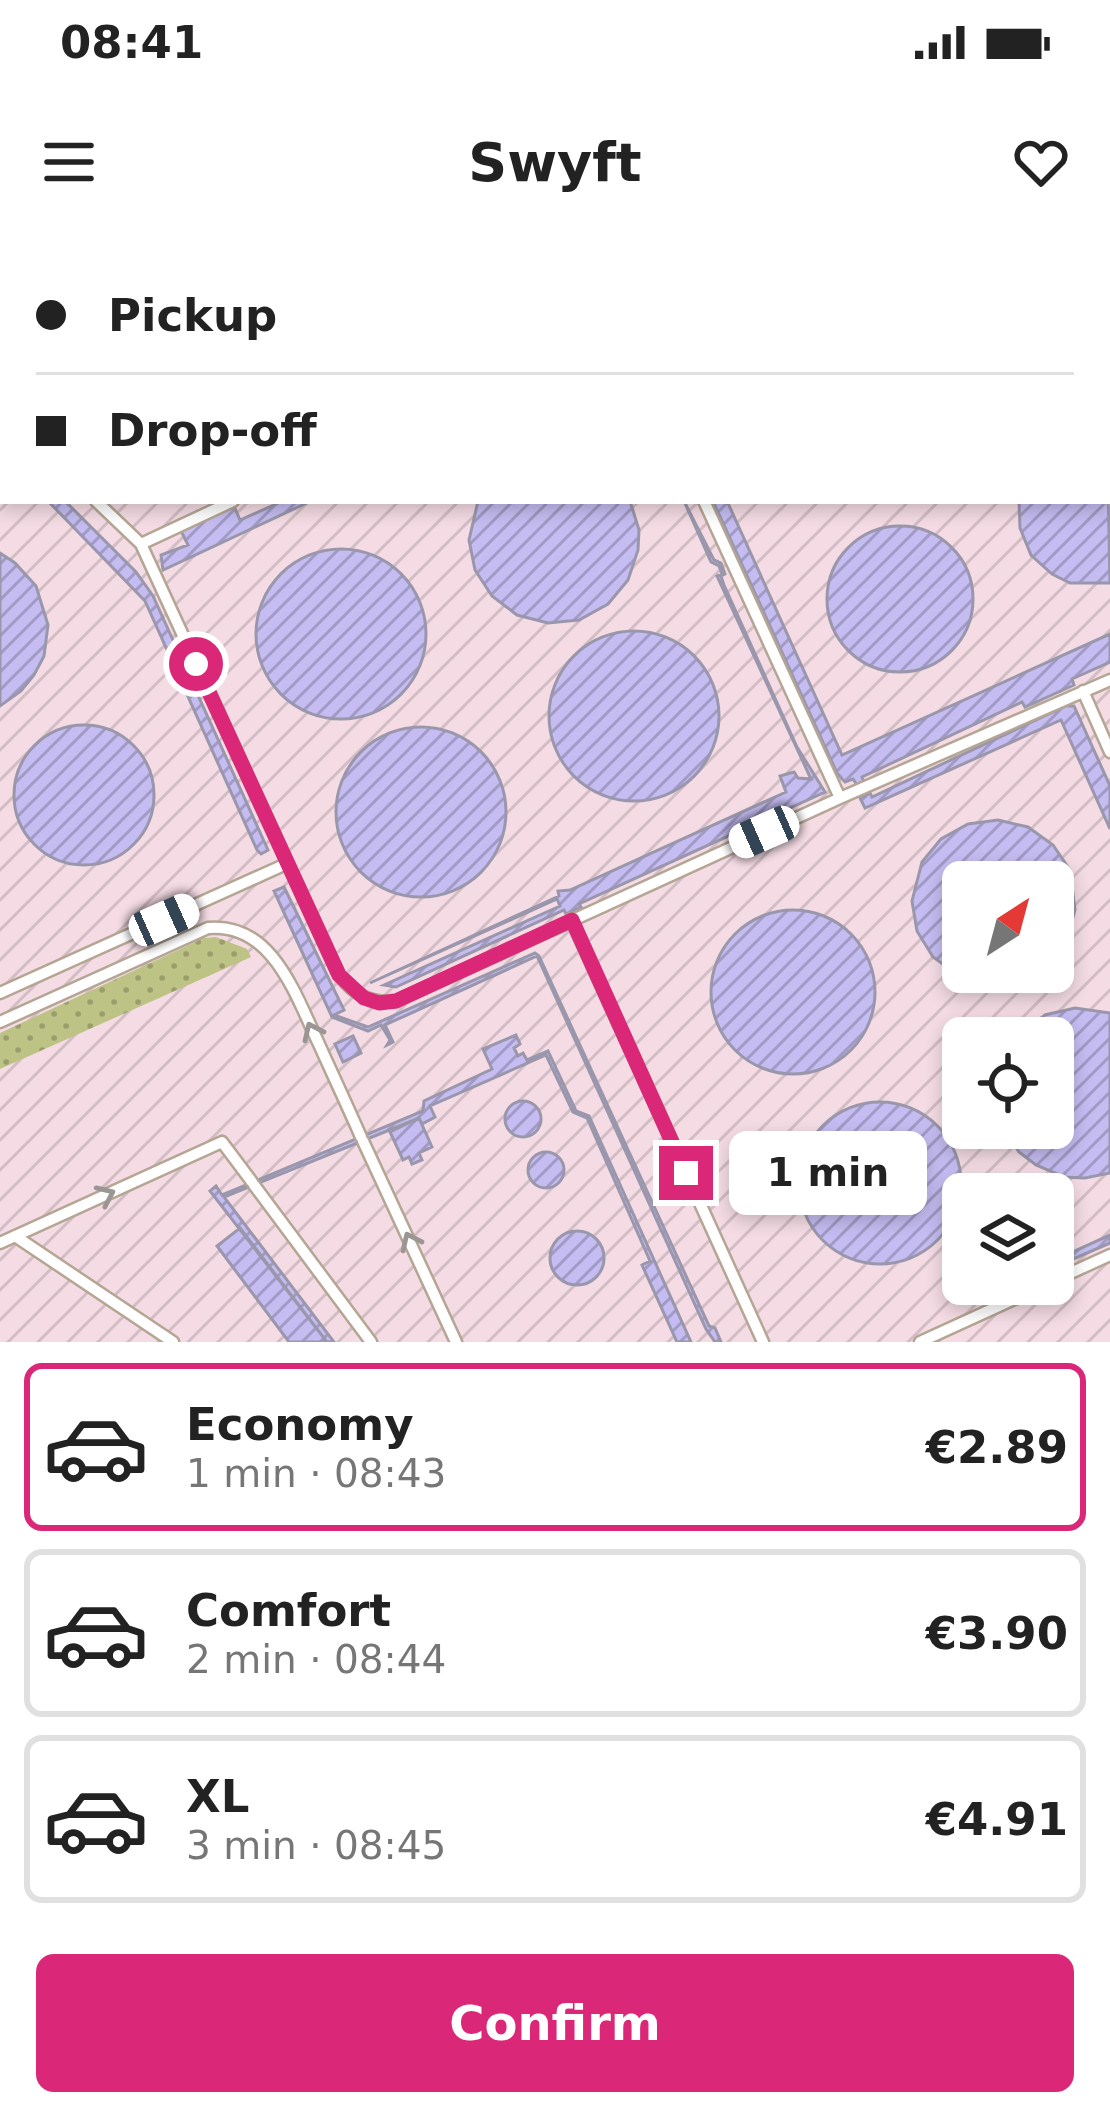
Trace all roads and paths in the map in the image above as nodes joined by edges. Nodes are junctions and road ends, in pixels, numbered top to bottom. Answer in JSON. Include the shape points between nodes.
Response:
{"nodes":[{"id":1,"x":99,"y":504,"type":"edge"},
{"id":2,"x":227,"y":504,"type":"edge"},
{"id":3,"x":705,"y":504,"type":"edge"},
{"id":4,"x":141,"y":544,"type":"junction"},
{"id":5,"x":1110,"y":680,"type":"edge"},
{"id":6,"x":1083,"y":692,"type":"junction"},
{"id":7,"x":1110,"y":752,"type":"edge"},
{"id":8,"x":840,"y":798,"type":"junction"},
{"id":9,"x":286,"y":864,"type":"junction"},
{"id":10,"x":572,"y":920,"type":"junction"},
{"id":11,"x":0,"y":993,"type":"edge"},
{"id":12,"x":0,"y":1022,"type":"edge"},
{"id":13,"x":15,"y":1236,"type":"junction"},
{"id":14,"x":0,"y":1244,"type":"edge"},
{"id":15,"x":1110,"y":1255,"type":"edge"},
{"id":16,"x":1074,"y":1272,"type":"edge"},
{"id":17,"x":1002,"y":1305,"type":"edge"},
{"id":18,"x":173,"y":1342,"type":"edge"},
{"id":19,"x":371,"y":1342,"type":"edge"},
{"id":20,"x":456,"y":1342,"type":"edge"},
{"id":21,"x":763,"y":1342,"type":"edge"},
{"id":22,"x":920,"y":1342,"type":"edge"}],
"edges":[{"from":1,"to":4,"type":"lane"},
{"from":2,"to":4,"type":"lane"},
{"from":3,"to":8,"type":"lane"},
{"from":4,"to":9,"type":"lane"},
{"from":5,"to":6,"type":"lane"},
{"from":6,"to":7,"type":"lane"},
{"from":6,"to":8,"type":"lane"},
{"from":8,"to":10,"type":"lane"},
{"from":9,"to":10,"type":"lane","via":[[339,975],[379,1003]]},
{"from":9,"to":11,"type":"lane"},
{"from":10,"to":21,"type":"lane"},
{"from":20,"to":12,"type":"lane","one_way":true,"via":[[286,973],[257,942],[225,926],[208,928]]},
{"from":13,"to":14,"type":"lane"},
{"from":13,"to":18,"type":"lane"},
{"from":13,"to":19,"type":"lane","one_way":true,"via":[[222,1142]]},
{"from":15,"to":16,"type":"lane"},
{"from":17,"to":22,"type":"lane"}]}
